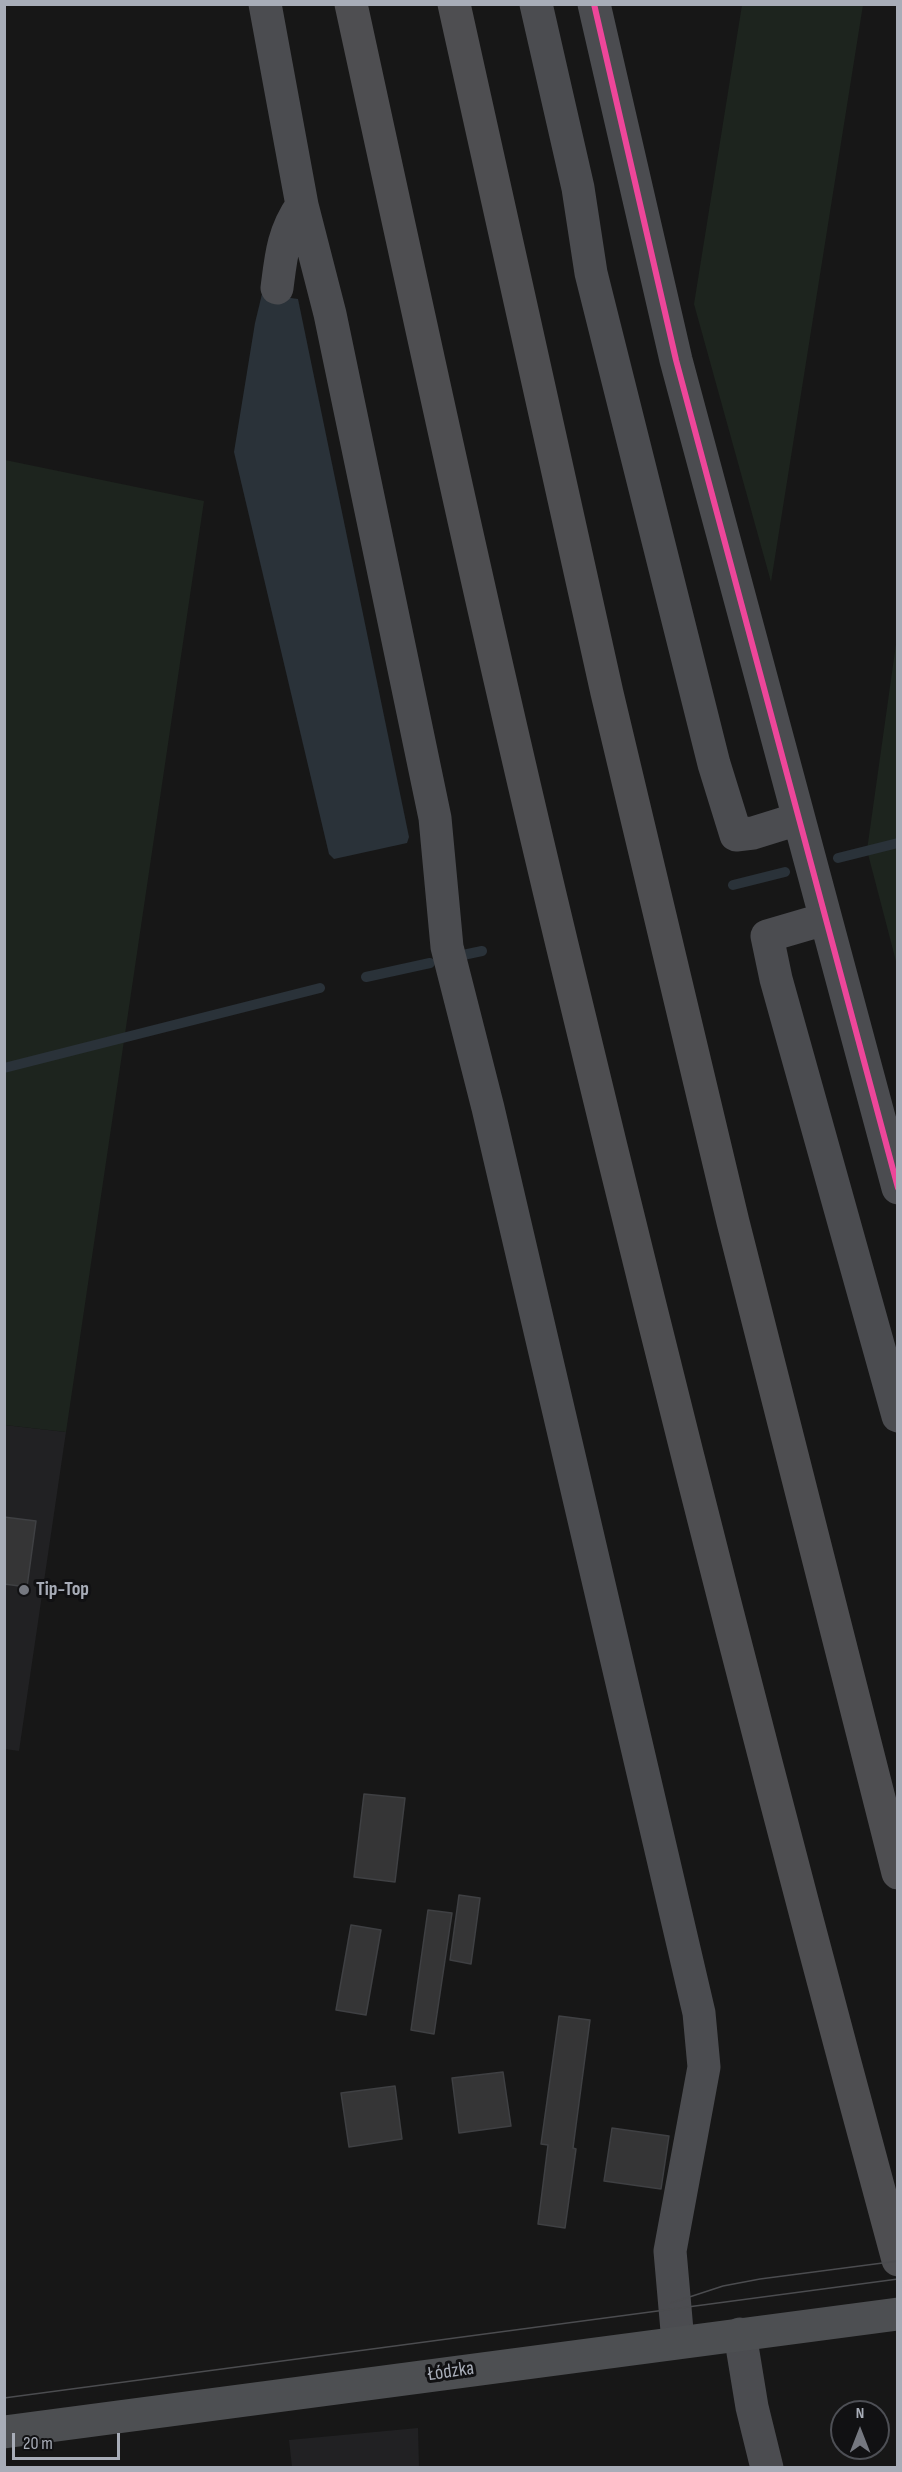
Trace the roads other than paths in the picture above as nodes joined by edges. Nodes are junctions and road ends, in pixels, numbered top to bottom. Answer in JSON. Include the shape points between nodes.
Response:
{"nodes":[{"id":1,"x":265,"y":4,"type":"edge"},
{"id":2,"x":351,"y":4,"type":"edge"},
{"id":3,"x":454,"y":4,"type":"edge"},
{"id":4,"x":536,"y":4,"type":"edge"},
{"id":5,"x":594,"y":4,"type":"edge"},
{"id":6,"x":302,"y":205,"type":"junction"},
{"id":7,"x":277,"y":288,"type":"dead end"},
{"id":8,"x":798,"y":819,"type":"junction"},
{"id":9,"x":825,"y":919,"type":"junction"},
{"id":10,"x":897,"y":1188,"type":"edge"},
{"id":11,"x":897,"y":1416,"type":"edge"},
{"id":12,"x":897,"y":1873,"type":"edge"},
{"id":13,"x":895,"y":2250,"type":"edge"},
{"id":14,"x":897,"y":2314,"type":"edge"},
{"id":15,"x":740,"y":2334,"type":"junction"},
{"id":16,"x":678,"y":2342,"type":"junction"},
{"id":17,"x":4,"y":2432,"type":"edge"},
{"id":18,"x":767,"y":2468,"type":"edge"}],
"edges":[{"from":1,"to":6,"type":"street"},
{"from":2,"to":13,"type":"highway","via":[[448,453],[572,989],[698,1501]]},
{"from":3,"to":12,"type":"highway","via":[[610,704],[733,1222]]},
{"from":4,"to":8,"type":"street","via":[[578,189],[591,273],[714,764],[736,835]]},
{"from":5,"to":8,"type":"street","via":[[676,360]]},
{"from":6,"to":7,"type":"street","via":[[290,222]]},
{"from":6,"to":16,"type":"street","via":[[330,314],[435,818],[447,947],[699,2013],[704,2067],[670,2251]]},
{"from":8,"to":9,"type":"street"},
{"from":9,"to":10,"type":"street"},
{"from":9,"to":11,"type":"street","via":[[768,936],[776,979]]},
{"from":14,"to":15,"type":"main road","name":"Łódzka"},
{"from":15,"to":16,"type":"main road","name":"Łódzka"},
{"from":15,"to":18,"type":"street"},
{"from":16,"to":17,"type":"main road","name":"Łódzka"}]}
